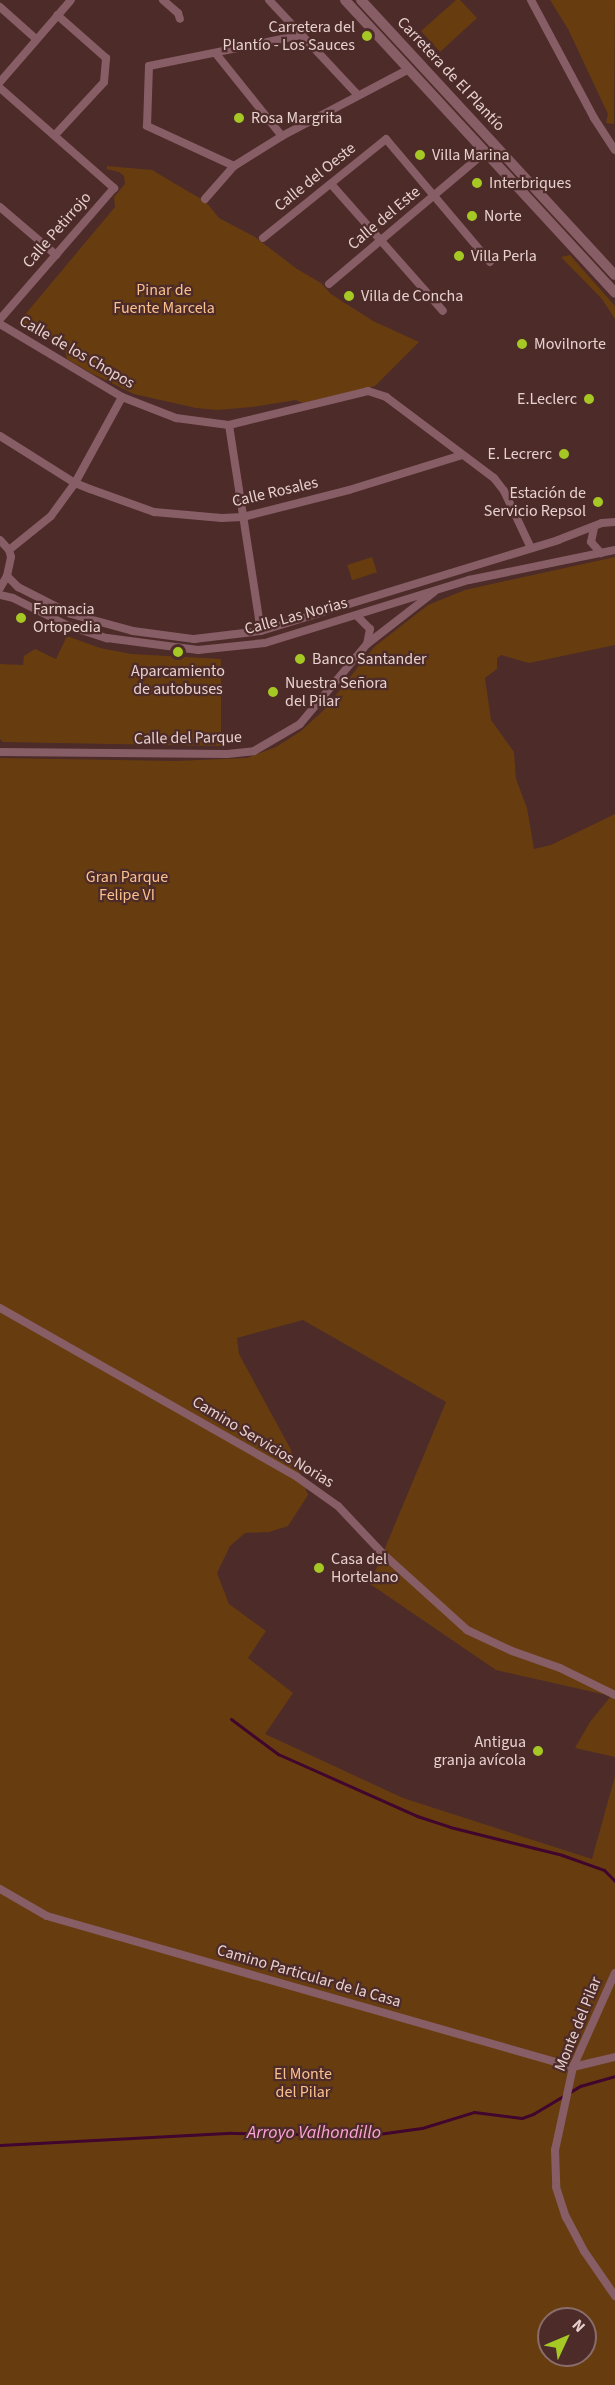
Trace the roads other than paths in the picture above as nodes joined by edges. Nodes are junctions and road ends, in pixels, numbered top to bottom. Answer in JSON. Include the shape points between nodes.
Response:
{"nodes":[{"id":1,"x":71,"y":0,"type":"edge"},
{"id":2,"x":163,"y":0,"type":"edge"},
{"id":3,"x":269,"y":0,"type":"edge"},
{"id":4,"x":345,"y":0,"type":"edge"},
{"id":5,"x":361,"y":0,"type":"edge"},
{"id":6,"x":531,"y":0,"type":"edge"},
{"id":7,"x":0,"y":7,"type":"edge"},
{"id":8,"x":57,"y":15,"type":"junction"},
{"id":9,"x":180,"y":19,"type":"dead end"},
{"id":10,"x":302,"y":35,"type":"junction"},
{"id":11,"x":36,"y":39,"type":"junction"},
{"id":12,"x":217,"y":55,"type":"junction"},
{"id":13,"x":408,"y":69,"type":"junction"},
{"id":14,"x":0,"y":82,"type":"edge"},
{"id":15,"x":0,"y":88,"type":"edge"},
{"id":16,"x":358,"y":95,"type":"junction"},
{"id":17,"x":56,"y":135,"type":"junction"},
{"id":18,"x":282,"y":136,"type":"junction"},
{"id":19,"x":614,"y":146,"type":"edge"},
{"id":20,"x":485,"y":152,"type":"junction"},
{"id":21,"x":234,"y":166,"type":"junction"},
{"id":22,"x":331,"y":184,"type":"junction"},
{"id":23,"x":434,"y":195,"type":"junction"},
{"id":24,"x":205,"y":199,"type":"dead end"},
{"id":25,"x":0,"y":207,"type":"edge"},
{"id":26,"x":263,"y":238,"type":"dead end"},
{"id":27,"x":381,"y":240,"type":"junction"},
{"id":28,"x":56,"y":255,"type":"junction"},
{"id":29,"x":490,"y":262,"type":"dead end"},
{"id":30,"x":615,"y":275,"type":"edge"},
{"id":31,"x":329,"y":284,"type":"dead end"},
{"id":32,"x":615,"y":293,"type":"edge"},
{"id":33,"x":443,"y":311,"type":"dead end"},
{"id":34,"x":0,"y":319,"type":"edge"},
{"id":35,"x":0,"y":324,"type":"edge"},
{"id":36,"x":122,"y":397,"type":"junction"},
{"id":37,"x":229,"y":425,"type":"junction"},
{"id":38,"x":0,"y":436,"type":"edge"},
{"id":39,"x":462,"y":455,"type":"junction"},
{"id":40,"x":75,"y":483,"type":"junction"},
{"id":41,"x":243,"y":518,"type":"junction"},
{"id":42,"x":613,"y":524,"type":"edge"},
{"id":43,"x":594,"y":528,"type":"junction"},
{"id":44,"x":0,"y":540,"type":"edge"},
{"id":45,"x":531,"y":548,"type":"junction"},
{"id":46,"x":9,"y":550,"type":"junction"},
{"id":47,"x":615,"y":550,"type":"edge"},
{"id":48,"x":602,"y":553,"type":"junction"},
{"id":49,"x":7,"y":576,"type":"junction"},
{"id":50,"x":0,"y":588,"type":"edge"},
{"id":51,"x":437,"y":590,"type":"junction"},
{"id":52,"x":0,"y":596,"type":"edge"},
{"id":53,"x":357,"y":615,"type":"junction"},
{"id":54,"x":261,"y":632,"type":"junction"},
{"id":55,"x":367,"y":644,"type":"junction"},
{"id":56,"x":0,"y":752,"type":"edge"},
{"id":57,"x":0,"y":1308,"type":"edge"},
{"id":58,"x":615,"y":1695,"type":"edge"},
{"id":59,"x":0,"y":1889,"type":"edge"},
{"id":60,"x":615,"y":1973,"type":"edge"},
{"id":61,"x":615,"y":2057,"type":"edge"},
{"id":62,"x":573,"y":2067,"type":"junction"},
{"id":63,"x":615,"y":2296,"type":"edge"}],
"edges":[{"from":1,"to":8,"type":"street"},
{"from":2,"to":9,"type":"street"},
{"from":3,"to":10,"type":"street"},
{"from":4,"to":13,"type":"street","name":"Carretera de El Plantío"},
{"from":5,"to":30,"type":"street","name":"Carretera de El Plantío"},
{"from":6,"to":19,"type":"street"},
{"from":7,"to":11,"type":"street"},
{"from":8,"to":11,"type":"street"},
{"from":8,"to":17,"type":"street","via":[[106,58],[104,82]]},
{"from":10,"to":12,"type":"street"},
{"from":10,"to":16,"type":"street"},
{"from":11,"to":14,"type":"street"},
{"from":12,"to":18,"type":"street"},
{"from":12,"to":21,"type":"street","via":[[149,66],[147,126]]},
{"from":13,"to":16,"type":"street"},
{"from":13,"to":20,"type":"street","name":"Carretera de El Plantío"},
{"from":15,"to":17,"type":"street"},
{"from":16,"to":18,"type":"street"},
{"from":17,"to":28,"type":"street","name":"Calle Petirrojo","via":[[114,188]]},
{"from":18,"to":21,"type":"street"},
{"from":20,"to":23,"type":"street","name":"Calle del Este"},
{"from":20,"to":32,"type":"street","name":"Carretera de El Plantío"},
{"from":21,"to":24,"type":"street"},
{"from":22,"to":23,"type":"street","name":"Calle del Oeste","via":[[386,140]]},
{"from":22,"to":26,"type":"street","name":"Calle del Oeste"},
{"from":22,"to":27,"type":"street"},
{"from":23,"to":27,"type":"street","name":"Calle del Este"},
{"from":23,"to":29,"type":"street"},
{"from":25,"to":28,"type":"street"},
{"from":27,"to":31,"type":"street","name":"Calle del Este"},
{"from":27,"to":33,"type":"street"},
{"from":28,"to":34,"type":"street","name":"Calle Petirrojo"},
{"from":35,"to":36,"type":"street","name":"Calle de los Chopos"},
{"from":36,"to":37,"type":"street","name":"Calle de los Chopos","via":[[176,418]]},
{"from":36,"to":40,"type":"street"},
{"from":37,"to":39,"type":"street","name":"Calle de los Chopos","via":[[368,391],[386,397]]},
{"from":37,"to":41,"type":"street"},
{"from":38,"to":40,"type":"street","name":"Calle Rosales"},
{"from":39,"to":41,"type":"street","name":"Calle Rosales"},
{"from":39,"to":45,"type":"street","name":"Calle de los Chopos","via":[[504,490]]},
{"from":40,"to":41,"type":"street","name":"Calle Rosales","via":[[154,512]]},
{"from":40,"to":46,"type":"street","via":[[51,516]]},
{"from":41,"to":54,"type":"street"},
{"from":42,"to":43,"type":"street","name":"Calle Las Norias","via":[[602,523]]},
{"from":43,"to":45,"type":"street","name":"Calle Las Norias"},
{"from":43,"to":48,"type":"street","via":[[591,542]]},
{"from":44,"to":46,"type":"street"},
{"from":45,"to":54,"type":"street","name":"Calle Las Norias"},
{"from":46,"to":49,"type":"street"},
{"from":47,"to":48,"type":"street","name":"Calle Las Norias"},
{"from":48,"to":51,"type":"street","name":"Calle Las Norias"},
{"from":49,"to":50,"type":"street"},
{"from":49,"to":54,"type":"street","name":"Calle Las Norias","via":[[18,587],[71,614],[133,631],[194,639]]},
{"from":51,"to":53,"type":"street","name":"Calle Las Norias"},
{"from":51,"to":55,"type":"street","name":"Calle del Parque"},
{"from":52,"to":53,"type":"street","name":"Calle Las Norias","via":[[107,638],[198,650],[265,643]]},
{"from":53,"to":55,"type":"street","via":[[370,629]]},
{"from":55,"to":56,"type":"street","name":"Calle del Parque","via":[[300,724],[254,751]]},
{"from":57,"to":58,"type":"street","name":"Camino Servicios Norias","via":[[297,1477],[338,1506],[383,1554],[467,1630]]},
{"from":59,"to":62,"type":"street","name":"Camino Particular de la Casa","via":[[47,1916]]},
{"from":60,"to":62,"type":"street","name":"Monte del Pilar"},
{"from":61,"to":62,"type":"street","name":"Camino Particular de la Casa"},
{"from":62,"to":63,"type":"street","name":"Monte del Pilar","via":[[555,2150],[556,2187],[584,2251]]}]}
